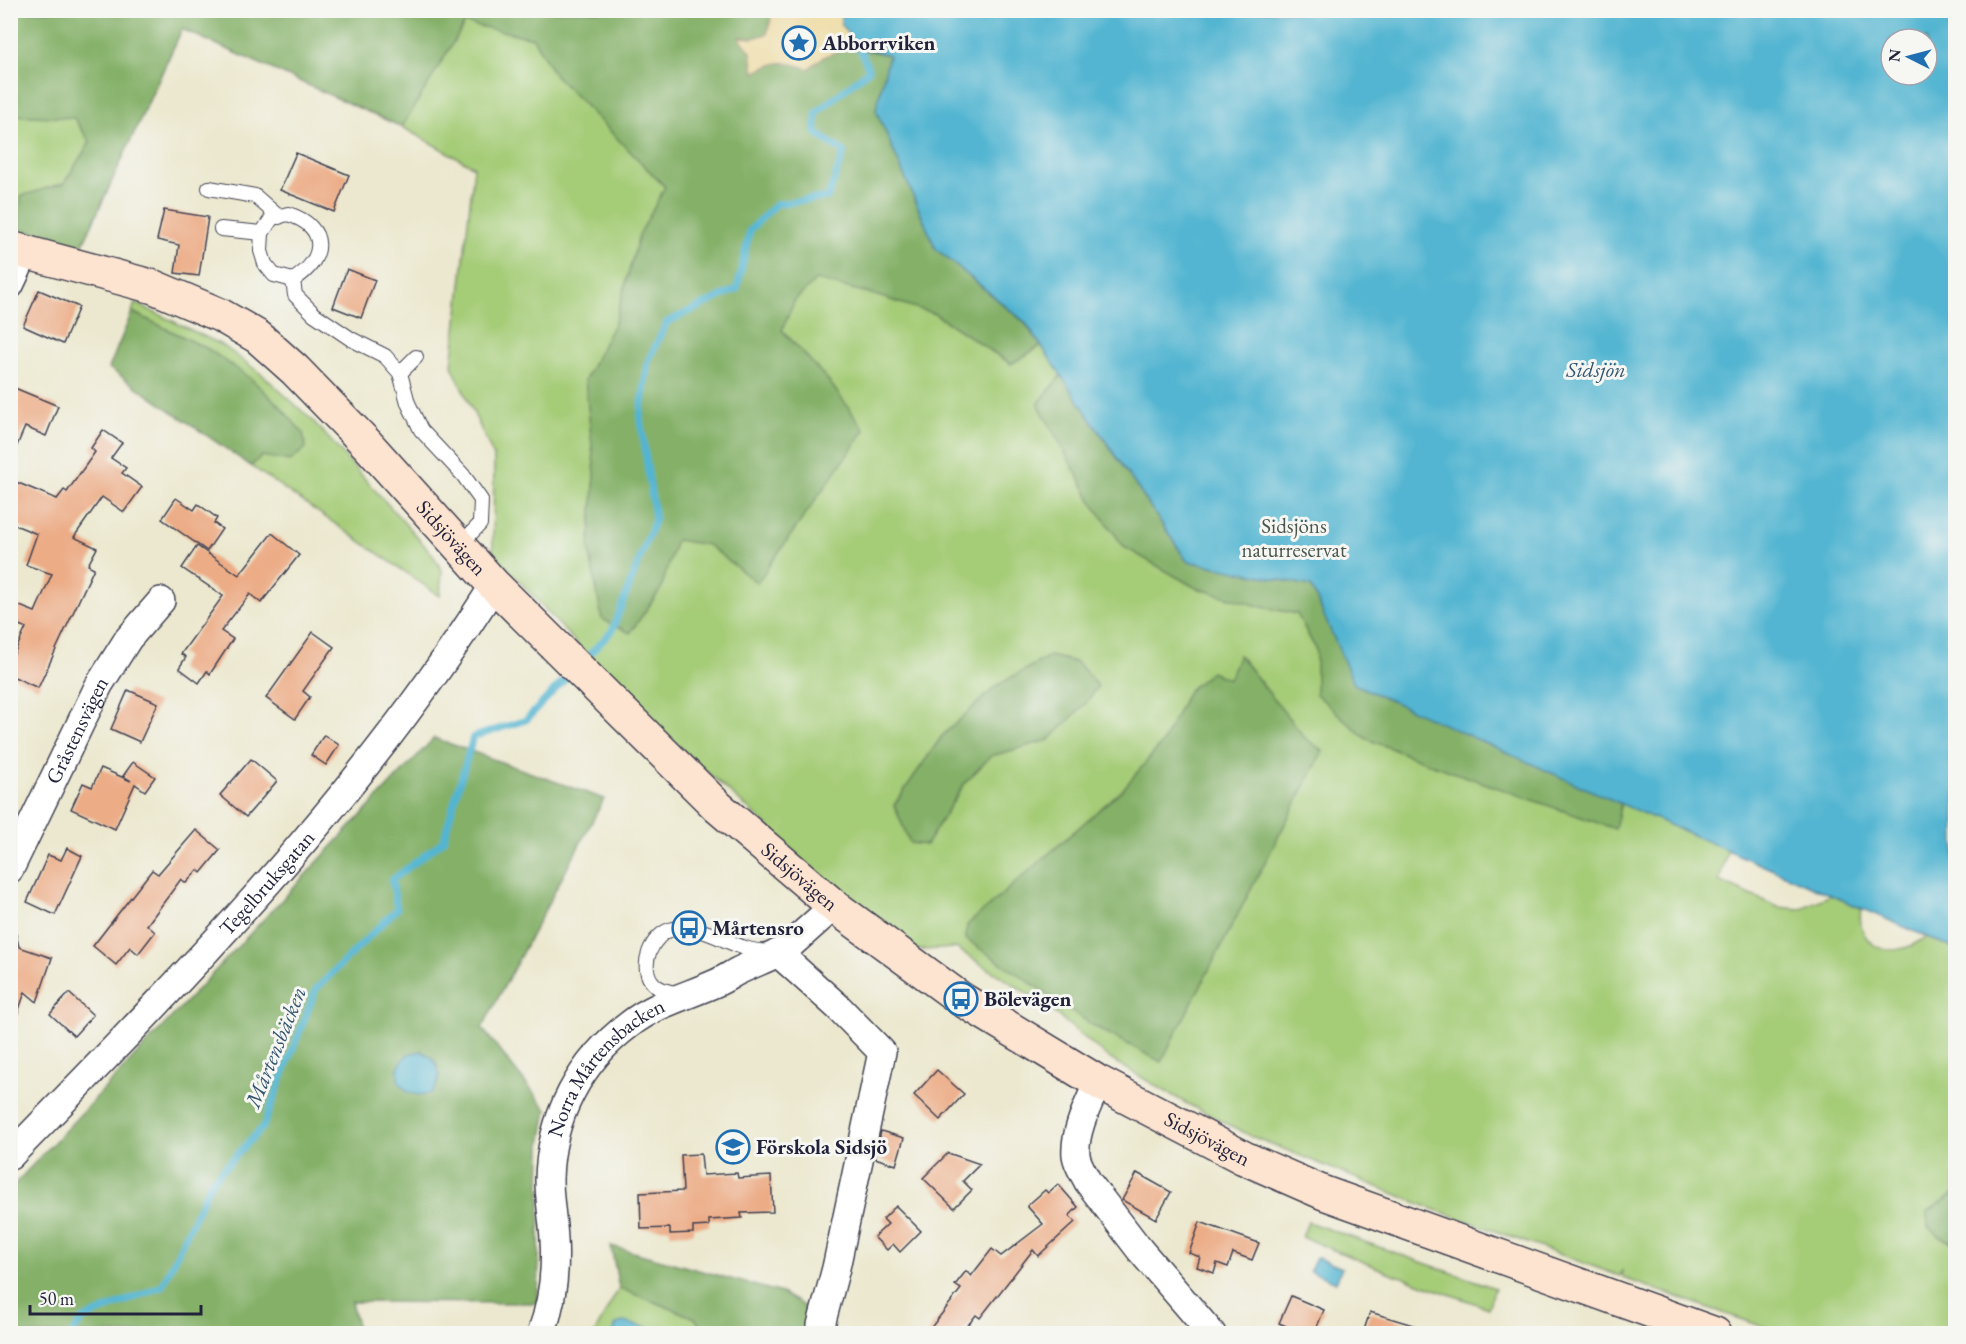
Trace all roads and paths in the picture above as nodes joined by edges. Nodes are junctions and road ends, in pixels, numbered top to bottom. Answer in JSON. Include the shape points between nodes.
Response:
{"nodes":[{"id":1,"x":209,"y":188,"type":"dead end"},
{"id":2,"x":279,"y":217,"type":"junction"},
{"id":3,"x":221,"y":229,"type":"dead end"},
{"id":4,"x":262,"y":233,"type":"junction"},
{"id":5,"x":18,"y":249,"type":"edge"},
{"id":6,"x":293,"y":280,"type":"junction"},
{"id":7,"x":10,"y":285,"type":"edge"},
{"id":8,"x":416,"y":357,"type":"dead end"},
{"id":9,"x":400,"y":374,"type":"junction"},
{"id":10,"x":459,"y":546,"type":"junction"},
{"id":11,"x":494,"y":585,"type":"junction"},
{"id":12,"x":161,"y":601,"type":"dead end"},
{"id":13,"x":10,"y":869,"type":"edge"},
{"id":14,"x":834,"y":906,"type":"junction"},
{"id":15,"x":778,"y":953,"type":"junction"},
{"id":16,"x":688,"y":995,"type":"junction"},
{"id":17,"x":1098,"y":1082,"type":"junction"},
{"id":18,"x":11,"y":1155,"type":"edge"},
{"id":19,"x":821,"y":1325,"type":"dead end"},
{"id":20,"x":1714,"y":1333,"type":"edge"},
{"id":21,"x":541,"y":1334,"type":"edge"},
{"id":22,"x":1212,"y":1334,"type":"edge"}],
"edges":[{"from":1,"to":2,"type":"lane","via":[[255,196]]},
{"from":2,"to":4,"type":"lane","via":[[272,218]]},
{"from":2,"to":6,"type":"lane","via":[[288,214],[303,219],[314,229],[319,243],[315,258]]},
{"from":3,"to":4,"type":"lane"},
{"from":4,"to":6,"type":"lane","via":[[265,264],[274,275]]},
{"from":5,"to":7,"type":"street"},
{"from":5,"to":10,"type":"main road","name":"Sidsjövägen","via":[[154,286],[220,315],[258,337],[367,444]]},
{"from":6,"to":9,"type":"lane","via":[[295,295],[314,314],[385,356]]},
{"from":8,"to":9,"type":"lane"},
{"from":9,"to":10,"type":"lane","via":[[421,430],[481,500],[480,524]]},
{"from":10,"to":11,"type":"main road","name":"Sidsjövägen"},
{"from":11,"to":14,"type":"main road","name":"Sidsjövägen","via":[[718,807]]},
{"from":11,"to":18,"type":"street","name":"Tegelbruksgatan","via":[[410,710],[338,802],[202,956]]},
{"from":12,"to":13,"type":"street","name":"Gråstensvägen","via":[[128,639],[99,685]]},
{"from":14,"to":15,"type":"street","name":"Norra Mårtensbacken"},
{"from":14,"to":17,"type":"main road","name":"Sidsjövägen","via":[[961,999]]},
{"from":15,"to":16,"type":"street","name":"Norra Mårtensbacken"},
{"from":15,"to":16,"type":"lane","via":[[747,949],[707,932],[671,929],[651,948],[646,962],[648,975],[663,990]]},
{"from":15,"to":19,"type":"street","via":[[882,1052]]},
{"from":16,"to":21,"type":"street","name":"Norra Mårtensbacken","via":[[650,1011],[602,1048],[579,1079],[562,1112],[549,1178],[554,1271]]},
{"from":17,"to":20,"type":"main road","name":"Sidsjövägen","via":[[1244,1158],[1323,1192]]},
{"from":17,"to":22,"type":"street","via":[[1085,1113],[1076,1157],[1088,1182],[1140,1250]]}]}
